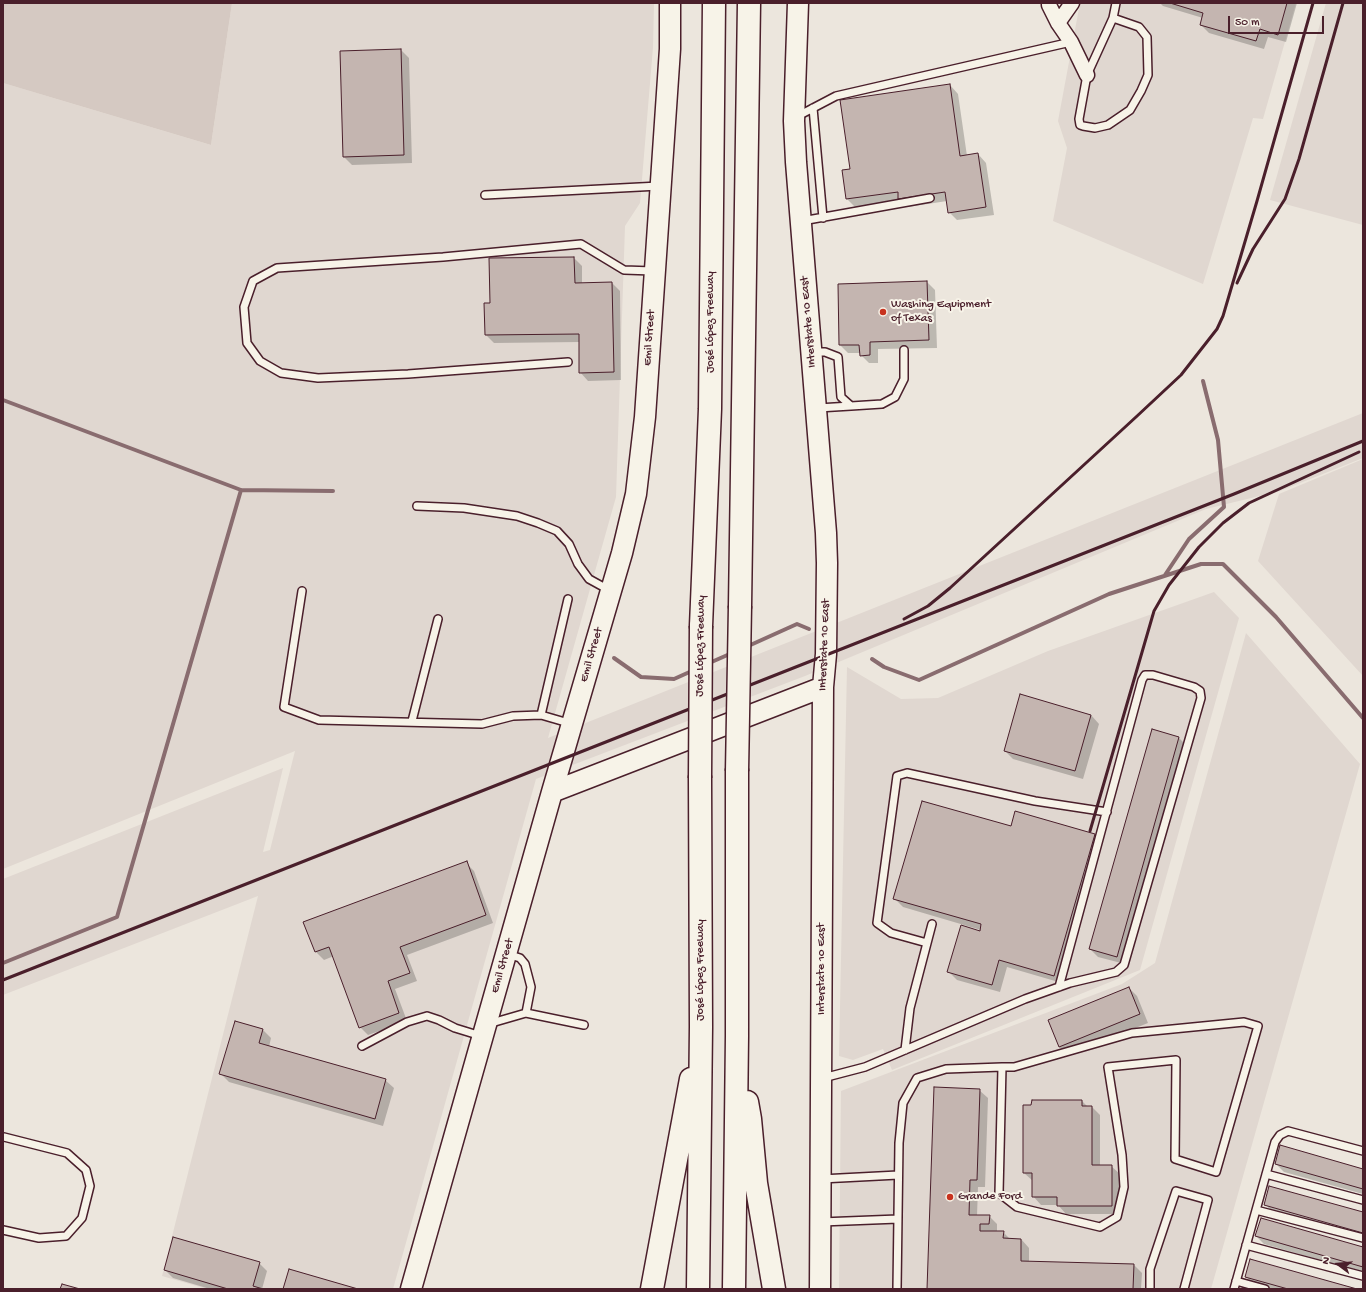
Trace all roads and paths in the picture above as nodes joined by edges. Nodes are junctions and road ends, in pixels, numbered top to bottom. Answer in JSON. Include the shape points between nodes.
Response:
{"nodes":[{"id":1,"x":670,"y":3,"type":"edge"},
{"id":2,"x":714,"y":3,"type":"edge"},
{"id":3,"x":750,"y":3,"type":"edge"},
{"id":4,"x":798,"y":3,"type":"edge"},
{"id":5,"x":1049,"y":3,"type":"edge"},
{"id":6,"x":1072,"y":3,"type":"edge"},
{"id":7,"x":1116,"y":3,"type":"edge"},
{"id":8,"x":1113,"y":18,"type":"junction"},
{"id":9,"x":1058,"y":23,"type":"junction"},
{"id":10,"x":1071,"y":42,"type":"junction"},
{"id":11,"x":1087,"y":75,"type":"junction"},
{"id":12,"x":813,"y":108,"type":"junction"},
{"id":13,"x":794,"y":118,"type":"junction"},
{"id":14,"x":661,"y":186,"type":"junction"},
{"id":15,"x":485,"y":195,"type":"dead end"},
{"id":16,"x":930,"y":198,"type":"dead end"},
{"id":17,"x":823,"y":218,"type":"junction"},
{"id":18,"x":800,"y":222,"type":"junction"},
{"id":19,"x":655,"y":272,"type":"junction"},
{"id":20,"x":904,"y":350,"type":"dead end"},
{"id":21,"x":811,"y":352,"type":"junction"},
{"id":22,"x":568,"y":362,"type":"dead end"},
{"id":23,"x":851,"y":406,"type":"junction"},
{"id":24,"x":816,"y":408,"type":"junction"},
{"id":25,"x":417,"y":506,"type":"dead end"},
{"id":26,"x":302,"y":591,"type":"dead end"},
{"id":27,"x":611,"y":591,"type":"junction"},
{"id":28,"x":568,"y":599,"type":"dead end"},
{"id":29,"x":438,"y":619,"type":"dead end"},
{"id":30,"x":823,"y":687,"type":"junction"},
{"id":31,"x":541,"y":715,"type":"junction"},
{"id":32,"x":412,"y":722,"type":"junction"},
{"id":33,"x":569,"y":733,"type":"junction"},
{"id":34,"x":598,"y":775,"type":"junction"},
{"id":35,"x":552,"y":792,"type":"junction"},
{"id":36,"x":1107,"y":812,"type":"junction"},
{"id":37,"x":932,"y":924,"type":"dead end"},
{"id":38,"x":927,"y":943,"type":"junction"},
{"id":39,"x":506,"y":954,"type":"junction"},
{"id":40,"x":1060,"y":987,"type":"junction"},
{"id":41,"x":526,"y":1014,"type":"junction"},
{"id":42,"x":584,"y":1025,"type":"dead end"},
{"id":43,"x":701,"y":1027,"type":"junction"},
{"id":44,"x":484,"y":1030,"type":"junction"},
{"id":45,"x":737,"y":1036,"type":"junction"},
{"id":46,"x":362,"y":1046,"type":"dead end"},
{"id":47,"x":905,"y":1050,"type":"junction"},
{"id":48,"x":1002,"y":1067,"type":"junction"},
{"id":49,"x":821,"y":1078,"type":"junction"},
{"id":50,"x":3,"y":1139,"type":"edge"},
{"id":51,"x":1363,"y":1151,"type":"edge"},
{"id":52,"x":1266,"y":1174,"type":"junction"},
{"id":53,"x":898,"y":1175,"type":"junction"},
{"id":54,"x":821,"y":1179,"type":"junction"},
{"id":55,"x":1363,"y":1200,"type":"edge"},
{"id":56,"x":1256,"y":1210,"type":"junction"},
{"id":57,"x":898,"y":1219,"type":"junction"},
{"id":58,"x":821,"y":1222,"type":"junction"},
{"id":59,"x":3,"y":1230,"type":"edge"},
{"id":60,"x":1363,"y":1238,"type":"edge"},
{"id":61,"x":1246,"y":1245,"type":"junction"},
{"id":62,"x":1363,"y":1276,"type":"edge"},
{"id":63,"x":1236,"y":1281,"type":"junction"},
{"id":64,"x":411,"y":1289,"type":"edge"},
{"id":65,"x":652,"y":1289,"type":"edge"},
{"id":66,"x":698,"y":1289,"type":"edge"},
{"id":67,"x":734,"y":1289,"type":"edge"},
{"id":68,"x":774,"y":1289,"type":"edge"},
{"id":69,"x":820,"y":1289,"type":"edge"},
{"id":70,"x":897,"y":1289,"type":"edge"},
{"id":71,"x":1150,"y":1289,"type":"edge"},
{"id":72,"x":1184,"y":1289,"type":"edge"},
{"id":73,"x":1234,"y":1289,"type":"edge"},
{"id":74,"x":1265,"y":1289,"type":"edge"}],
"edges":[{"from":1,"to":14,"type":"main road","name":"Emil Street","via":[[670,49]]},
{"from":2,"to":43,"type":"highway","name":"José López Freeway","bridge":true,"via":[[710,409],[701,626]]},
{"from":3,"to":45,"type":"highway","bridge":true,"via":[[737,771]]},
{"from":4,"to":13,"type":"main road","name":"Interstate 10 East"},
{"from":5,"to":9,"type":"street"},
{"from":6,"to":9,"type":"street"},
{"from":7,"to":8,"type":"lane"},
{"from":8,"to":11,"type":"lane"},
{"from":8,"to":11,"type":"lane","via":[[1139,27],[1147,37],[1148,74],[1141,91],[1130,110],[1108,125],[1095,128],[1083,126],[1080,125],[1079,119]]},
{"from":9,"to":10,"type":"street"},
{"from":10,"to":11,"type":"street"},
{"from":10,"to":12,"type":"lane","via":[[836,96]]},
{"from":12,"to":13,"type":"lane"},
{"from":12,"to":17,"type":"lane"},
{"from":13,"to":18,"type":"main road","name":"Interstate 10 East"},
{"from":14,"to":15,"type":"lane"},
{"from":14,"to":19,"type":"main road","name":"Emil Street"},
{"from":16,"to":17,"type":"lane"},
{"from":17,"to":18,"type":"lane"},
{"from":18,"to":21,"type":"main road","name":"Interstate 10 East"},
{"from":19,"to":22,"type":"lane","via":[[624,270],[581,244],[443,257],[277,268],[253,281],[244,307],[247,343],[260,361],[281,373],[318,378]]},
{"from":19,"to":27,"type":"main road","name":"Emil Street","via":[[639,472],[622,553]]},
{"from":20,"to":23,"type":"lane","via":[[904,379],[895,397],[882,404]]},
{"from":21,"to":23,"type":"lane","via":[[825,352],[838,357],[841,397]]},
{"from":21,"to":24,"type":"main road","name":"Interstate 10 East"},
{"from":23,"to":24,"type":"lane"},
{"from":24,"to":30,"type":"main road","name":"Interstate 10 East","via":[[827,563]]},
{"from":25,"to":27,"type":"lane","via":[[464,508],[517,516],[557,531],[569,544],[578,564],[589,579]]},
{"from":26,"to":32,"type":"lane","via":[[284,707],[319,720]]},
{"from":27,"to":33,"type":"main road","name":"Emil Street"},
{"from":28,"to":31,"type":"lane"},
{"from":29,"to":32,"type":"lane"},
{"from":30,"to":34,"type":"main road"},
{"from":30,"to":49,"type":"main road","name":"Interstate 10 East"},
{"from":31,"to":32,"type":"lane","via":[[513,716],[482,724]]},
{"from":31,"to":33,"type":"lane"},
{"from":33,"to":34,"type":"main road","via":[[570,755],[574,763],[582,770]]},
{"from":33,"to":35,"type":"main road","name":"Emil Street"},
{"from":34,"to":35,"type":"main road"},
{"from":35,"to":39,"type":"main road","name":"Emil Street"},
{"from":36,"to":38,"type":"lane","via":[[1035,801],[907,773],[897,776],[877,924],[891,933]]},
{"from":36,"to":40,"type":"lane"},
{"from":36,"to":40,"type":"lane","via":[[1145,675],[1194,687],[1200,692],[1201,698],[1124,965],[1116,972]]},
{"from":37,"to":38,"type":"lane"},
{"from":38,"to":47,"type":"lane","via":[[910,1008]]},
{"from":39,"to":41,"type":"lane","via":[[520,958],[525,964],[531,987]]},
{"from":39,"to":44,"type":"main road","name":"Emil Street"},
{"from":40,"to":47,"type":"lane","via":[[1025,999]]},
{"from":41,"to":42,"type":"lane"},
{"from":41,"to":44,"type":"lane"},
{"from":43,"to":65,"type":"highway"},
{"from":43,"to":66,"type":"highway","name":"José López Freeway"},
{"from":44,"to":46,"type":"lane","via":[[455,1028],[427,1016],[407,1022]]},
{"from":44,"to":64,"type":"main road","name":"Emil Street"},
{"from":45,"to":67,"type":"highway"},
{"from":45,"to":68,"type":"highway","via":[[750,1119],[756,1183]]},
{"from":47,"to":49,"type":"lane","via":[[865,1067]]},
{"from":48,"to":48,"type":"lane","via":[[1014,1067],[1132,1033],[1244,1022],[1258,1026],[1216,1172],[1176,1159],[1176,1060],[1108,1067],[1122,1155],[1124,1187],[1117,1217],[1100,1227],[1017,1207],[999,1193]]},
{"from":48,"to":53,"type":"lane","via":[[946,1069],[917,1078],[903,1103]]},
{"from":49,"to":54,"type":"main road","name":"Interstate 10 East"},
{"from":50,"to":59,"type":"lane","via":[[67,1153],[86,1170],[90,1186],[82,1218],[66,1236],[39,1238]]},
{"from":51,"to":52,"type":"lane","via":[[1288,1131],[1280,1135],[1275,1142]]},
{"from":52,"to":55,"type":"lane"},
{"from":52,"to":56,"type":"lane"},
{"from":53,"to":54,"type":"lane"},
{"from":53,"to":57,"type":"lane"},
{"from":54,"to":58,"type":"main road","name":"Interstate 10 East"},
{"from":56,"to":60,"type":"lane"},
{"from":56,"to":61,"type":"lane"},
{"from":57,"to":58,"type":"lane"},
{"from":57,"to":70,"type":"lane"},
{"from":58,"to":69,"type":"main road","name":"Interstate 10 East"},
{"from":61,"to":62,"type":"lane"},
{"from":61,"to":63,"type":"lane"},
{"from":63,"to":73,"type":"lane"},
{"from":63,"to":74,"type":"lane"},
{"from":71,"to":72,"type":"lane","via":[[1150,1269],[1176,1191],[1208,1200]]}]}
